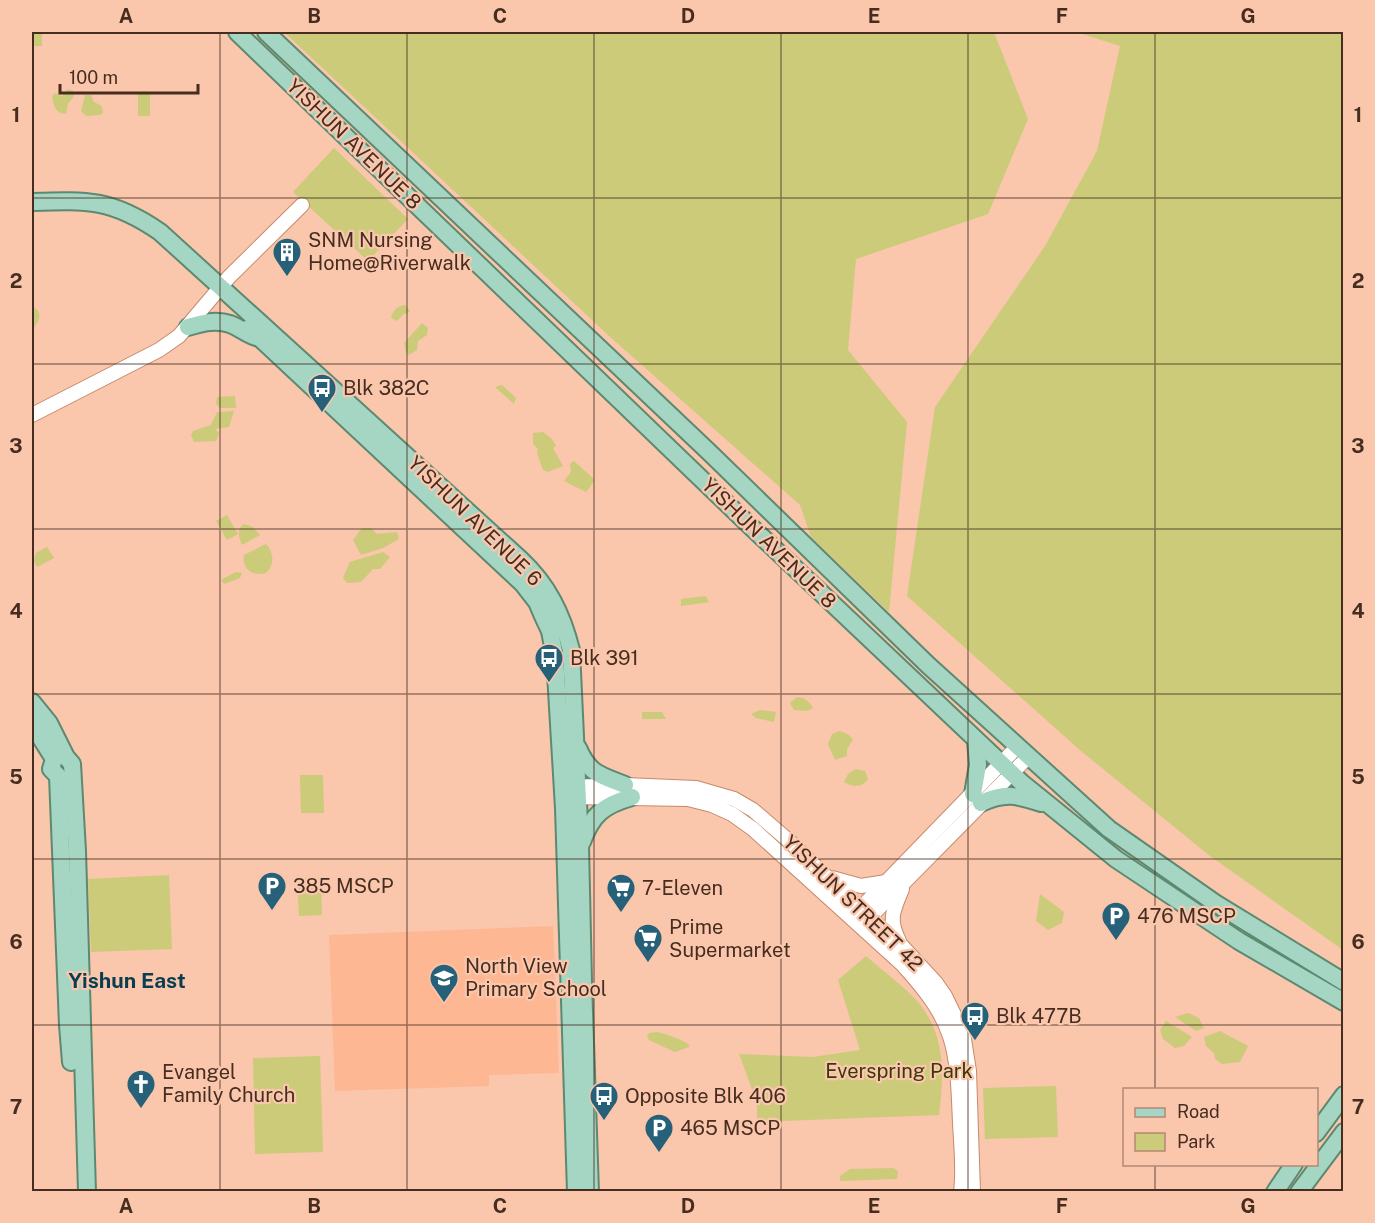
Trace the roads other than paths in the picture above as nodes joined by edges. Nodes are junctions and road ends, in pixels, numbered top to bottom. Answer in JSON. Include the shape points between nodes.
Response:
{"nodes":[{"id":1,"x":237,"y":32,"type":"edge"},
{"id":2,"x":266,"y":32,"type":"edge"},
{"id":3,"x":32,"y":202,"type":"edge"},
{"id":4,"x":302,"y":205,"type":"dead end"},
{"id":5,"x":32,"y":213,"type":"edge"},
{"id":6,"x":216,"y":291,"type":"junction"},
{"id":7,"x":188,"y":327,"type":"junction"},
{"id":8,"x":260,"y":339,"type":"junction"},
{"id":9,"x":32,"y":415,"type":"edge"},
{"id":10,"x":382,"y":443,"type":"junction"},
{"id":11,"x":32,"y":702,"type":"edge"},
{"id":12,"x":32,"y":724,"type":"edge"},
{"id":13,"x":575,"y":738,"type":"junction"},
{"id":14,"x":976,"y":740,"type":"junction"},
{"id":15,"x":1022,"y":752,"type":"junction"},
{"id":16,"x":62,"y":766,"type":"junction"},
{"id":17,"x":1006,"y":768,"type":"junction"},
{"id":18,"x":628,"y":791,"type":"junction"},
{"id":19,"x":570,"y":792,"type":"junction"},
{"id":20,"x":977,"y":798,"type":"junction"},
{"id":21,"x":1050,"y":806,"type":"junction"},
{"id":22,"x":580,"y":845,"type":"junction"},
{"id":23,"x":827,"y":877,"type":"junction"},
{"id":24,"x":905,"y":881,"type":"junction"},
{"id":25,"x":886,"y":882,"type":"junction"},
{"id":26,"x":860,"y":918,"type":"junction"},
{"id":27,"x":901,"y":945,"type":"junction"},
{"id":28,"x":1344,"y":982,"type":"edge"},
{"id":29,"x":1344,"y":1002,"type":"edge"},
{"id":30,"x":78,"y":1087,"type":"junction"},
{"id":31,"x":1344,"y":1095,"type":"edge"},
{"id":32,"x":1318,"y":1131,"type":"edge"},
{"id":33,"x":1344,"y":1132,"type":"edge"},
{"id":34,"x":1293,"y":1166,"type":"edge"},
{"id":35,"x":76,"y":1191,"type":"edge"},
{"id":36,"x":87,"y":1191,"type":"edge"},
{"id":37,"x":576,"y":1191,"type":"edge"},
{"id":38,"x":590,"y":1191,"type":"edge"},
{"id":39,"x":962,"y":1191,"type":"edge"},
{"id":40,"x":974,"y":1191,"type":"edge"},
{"id":41,"x":1275,"y":1191,"type":"edge"},
{"id":42,"x":1299,"y":1191,"type":"edge"}],
"edges":[{"from":1,"to":14,"type":"main road","name":"YISHUN AVENUE 8"},
{"from":2,"to":15,"type":"main road","name":"YISHUN AVENUE 8"},
{"from":3,"to":6,"type":"main road","name":"YISHUN AVENUE 6","via":[[103,204],[141,219],[160,232]]},
{"from":4,"to":6,"type":"street"},
{"from":5,"to":6,"type":"main road","name":"YISHUN AVENUE 6","via":[[81,212],[136,227]]},
{"from":6,"to":7,"type":"street"},
{"from":6,"to":8,"type":"main road","name":"YISHUN AVENUE 6"},
{"from":6,"to":10,"type":"main road","name":"YISHUN AVENUE 6"},
{"from":7,"to":8,"type":"main road","via":[[219,322]]},
{"from":7,"to":9,"type":"street","via":[[159,350]]},
{"from":8,"to":10,"type":"main road","name":"YISHUN AVENUE 6"},
{"from":10,"to":13,"type":"main road","name":"YISHUN AVENUE 6","via":[[532,571],[551,596],[571,651]]},
{"from":10,"to":19,"type":"main road","name":"YISHUN AVENUE 6","via":[[537,602],[550,631],[555,657]]},
{"from":11,"to":16,"type":"main road","via":[[50,723]]},
{"from":12,"to":16,"type":"main road"},
{"from":13,"to":18,"type":"main road","via":[[592,772]]},
{"from":13,"to":19,"type":"main road","name":"YISHUN AVENUE 6"},
{"from":14,"to":17,"type":"main road","name":"YISHUN AVENUE 8"},
{"from":14,"to":20,"type":"main road"},
{"from":15,"to":17,"type":"street"},
{"from":15,"to":28,"type":"main road","name":"YISHUN AVENUE 8","via":[[1109,829],[1215,903]]},
{"from":16,"to":30,"type":"main road","via":[[77,851]]},
{"from":17,"to":20,"type":"street"},
{"from":17,"to":21,"type":"main road","name":"YISHUN AVENUE 8"},
{"from":18,"to":19,"type":"street","name":"YISHUN STREET 42"},
{"from":18,"to":22,"type":"main road","via":[[588,825]]},
{"from":18,"to":23,"type":"street","name":"YISHUN STREET 42","via":[[696,788],[734,799],[753,810]]},
{"from":18,"to":26,"type":"street","name":"YISHUN STREET 42","via":[[688,799],[732,814]]},
{"from":19,"to":22,"type":"main road","name":"YISHUN AVENUE 6"},
{"from":19,"to":37,"type":"main road","name":"YISHUN AVENUE 6"},
{"from":20,"to":21,"type":"main road","via":[[1011,795]]},
{"from":20,"to":24,"type":"street"},
{"from":20,"to":25,"type":"street"},
{"from":21,"to":29,"type":"main road","name":"YISHUN AVENUE 8","via":[[1116,859],[1239,941]]},
{"from":22,"to":38,"type":"main road","name":"YISHUN AVENUE 6"},
{"from":23,"to":25,"type":"street","via":[[861,886]]},
{"from":23,"to":26,"type":"street","name":"YISHUN STREET 42"},
{"from":24,"to":26,"type":"street"},
{"from":24,"to":27,"type":"street","via":[[892,916]]},
{"from":25,"to":26,"type":"street"},
{"from":26,"to":27,"type":"street","name":"YISHUN STREET 42"},
{"from":26,"to":39,"type":"street","name":"YISHUN STREET 42","via":[[921,985],[950,1033],[959,1072]]},
{"from":27,"to":40,"type":"street","name":"YISHUN STREET 42","via":[[936,983],[963,1033],[969,1071]]},
{"from":30,"to":35,"type":"main road"},
{"from":30,"to":36,"type":"main road"},
{"from":31,"to":32,"type":"main road"},
{"from":33,"to":42,"type":"main road"},
{"from":34,"to":41,"type":"main road"}]}
